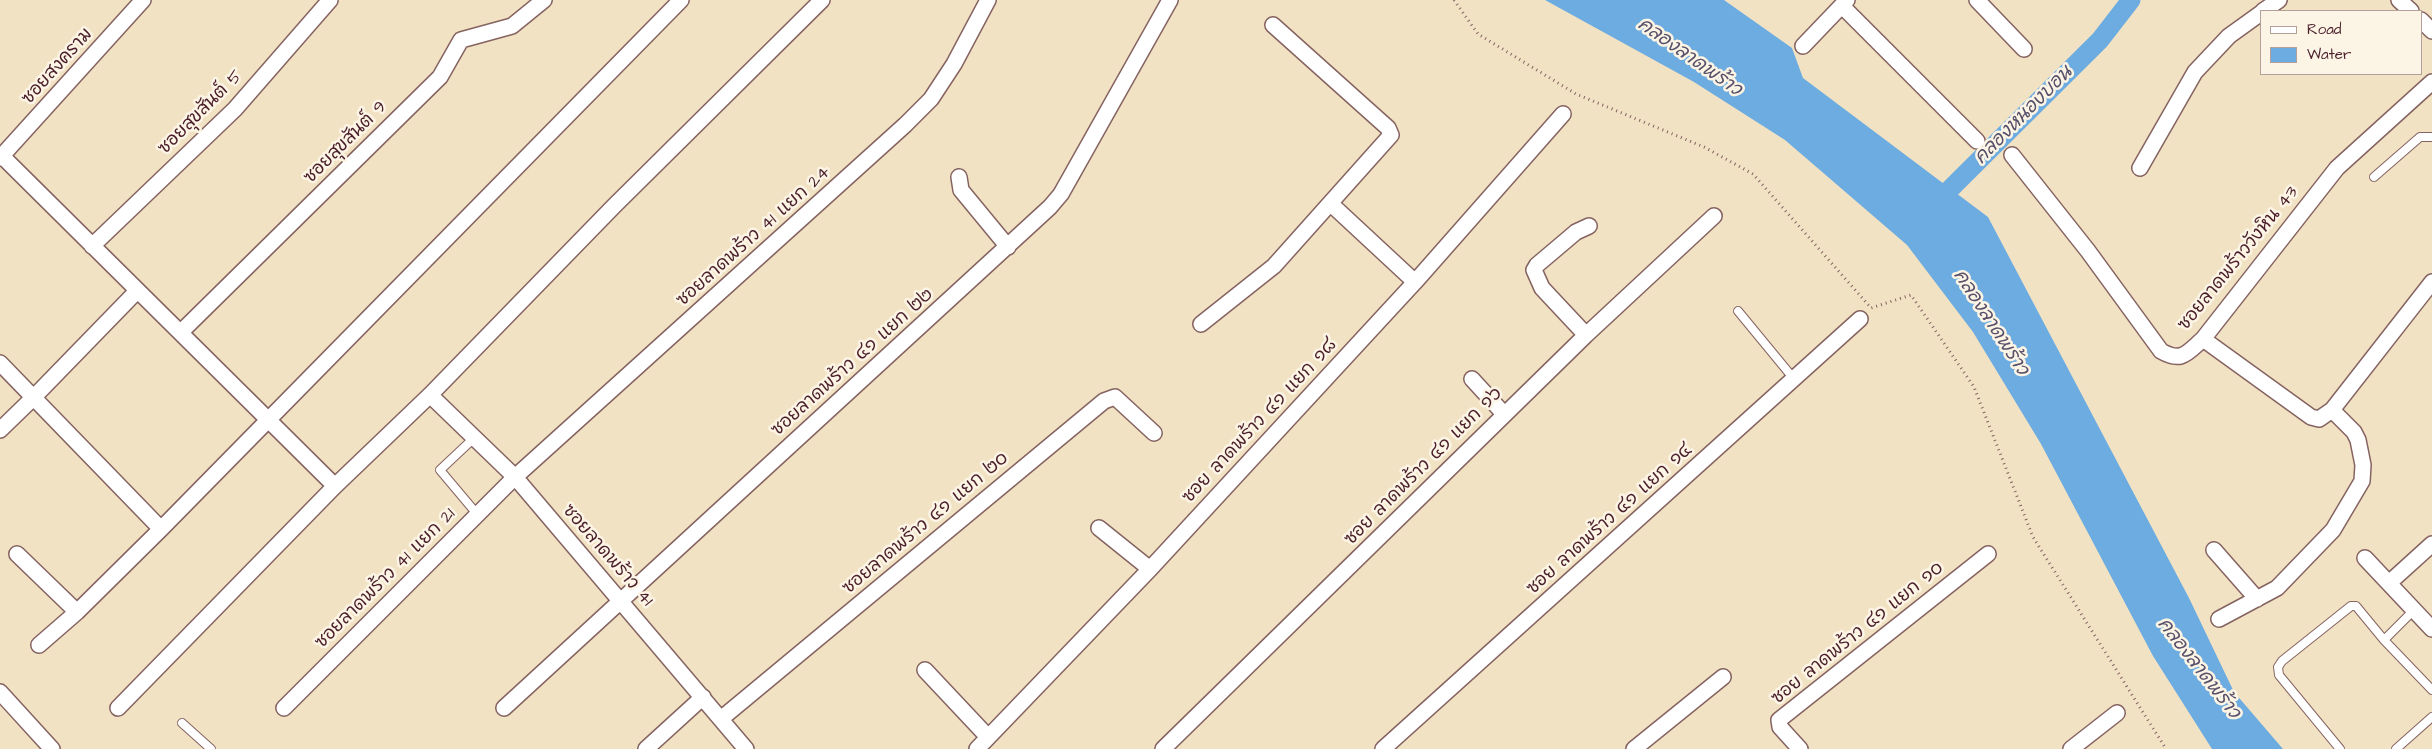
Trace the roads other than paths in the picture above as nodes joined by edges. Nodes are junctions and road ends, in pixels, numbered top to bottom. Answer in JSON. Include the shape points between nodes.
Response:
{"nodes":[{"id":1,"x":143,"y":0,"type":"edge"},
{"id":2,"x":330,"y":0,"type":"edge"},
{"id":3,"x":544,"y":0,"type":"edge"},
{"id":4,"x":681,"y":0,"type":"edge"},
{"id":5,"x":822,"y":0,"type":"edge"},
{"id":6,"x":988,"y":0,"type":"edge"},
{"id":7,"x":1170,"y":0,"type":"edge"},
{"id":8,"x":1977,"y":0,"type":"edge"},
{"id":9,"x":2399,"y":0,"type":"edge"},
{"id":10,"x":1845,"y":3,"type":"edge"},
{"id":11,"x":2410,"y":10,"type":"edge"},
{"id":12,"x":2260,"y":13,"type":"edge"},
{"id":13,"x":2422,"y":21,"type":"edge"},
{"id":14,"x":1274,"y":25,"type":"dead end"},
{"id":15,"x":2432,"y":31,"type":"edge"},
{"id":16,"x":1804,"y":46,"type":"dead end"},
{"id":17,"x":2024,"y":49,"type":"dead end"},
{"id":18,"x":2432,"y":82,"type":"edge"},
{"id":19,"x":1562,"y":114,"type":"dead end"},
{"id":20,"x":2432,"y":137,"type":"edge"},
{"id":21,"x":1977,"y":141,"type":"dead end"},
{"id":22,"x":2012,"y":155,"type":"dead end"},
{"id":23,"x":1,"y":157,"type":"edge"},
{"id":24,"x":2140,"y":168,"type":"dead end"},
{"id":25,"x":959,"y":177,"type":"dead end"},
{"id":26,"x":2374,"y":177,"type":"dead end"},
{"id":27,"x":1331,"y":204,"type":"junction"},
{"id":28,"x":1714,"y":216,"type":"dead end"},
{"id":29,"x":1589,"y":226,"type":"dead end"},
{"id":30,"x":92,"y":246,"type":"junction"},
{"id":31,"x":1008,"y":247,"type":"junction"},
{"id":32,"x":1416,"y":282,"type":"junction"},
{"id":33,"x":2432,"y":282,"type":"edge"},
{"id":34,"x":137,"y":291,"type":"junction"},
{"id":35,"x":1738,"y":312,"type":"dead end"},
{"id":36,"x":1860,"y":319,"type":"dead end"},
{"id":37,"x":1201,"y":324,"type":"dead end"},
{"id":38,"x":181,"y":332,"type":"junction"},
{"id":39,"x":1586,"y":335,"type":"junction"},
{"id":40,"x":2203,"y":338,"type":"junction"},
{"id":41,"x":0,"y":363,"type":"edge"},
{"id":42,"x":1472,"y":379,"type":"dead end"},
{"id":43,"x":1794,"y":380,"type":"junction"},
{"id":44,"x":430,"y":395,"type":"junction"},
{"id":45,"x":33,"y":398,"type":"junction"},
{"id":46,"x":2332,"y":410,"type":"junction"},
{"id":47,"x":1504,"y":414,"type":"junction"},
{"id":48,"x":268,"y":420,"type":"junction"},
{"id":49,"x":0,"y":430,"type":"edge"},
{"id":50,"x":1154,"y":433,"type":"dead end"},
{"id":51,"x":474,"y":438,"type":"junction"},
{"id":52,"x":515,"y":477,"type":"junction"},
{"id":53,"x":335,"y":486,"type":"junction"},
{"id":54,"x":477,"y":514,"type":"junction"},
{"id":55,"x":1099,"y":528,"type":"dead end"},
{"id":56,"x":161,"y":529,"type":"junction"},
{"id":57,"x":2432,"y":544,"type":"edge"},
{"id":58,"x":2214,"y":550,"type":"dead end"},
{"id":59,"x":17,"y":554,"type":"dead end"},
{"id":60,"x":1988,"y":554,"type":"dead end"},
{"id":61,"x":2365,"y":558,"type":"dead end"},
{"id":62,"x":1150,"y":569,"type":"junction"},
{"id":63,"x":2389,"y":583,"type":"junction"},
{"id":64,"x":2258,"y":598,"type":"junction"},
{"id":65,"x":620,"y":600,"type":"junction"},
{"id":66,"x":2414,"y":609,"type":"junction"},
{"id":67,"x":77,"y":612,"type":"junction"},
{"id":68,"x":2220,"y":619,"type":"dead end"},
{"id":69,"x":2432,"y":629,"type":"edge"},
{"id":70,"x":2384,"y":640,"type":"junction"},
{"id":71,"x":39,"y":645,"type":"dead end"},
{"id":72,"x":925,"y":670,"type":"dead end"},
{"id":73,"x":1723,"y":677,"type":"dead end"},
{"id":74,"x":2432,"y":690,"type":"edge"},
{"id":75,"x":0,"y":692,"type":"edge"},
{"id":76,"x":703,"y":697,"type":"junction"},
{"id":77,"x":118,"y":708,"type":"dead end"},
{"id":78,"x":284,"y":708,"type":"dead end"},
{"id":79,"x":504,"y":708,"type":"dead end"},
{"id":80,"x":2117,"y":713,"type":"dead end"},
{"id":81,"x":2432,"y":717,"type":"edge"},
{"id":82,"x":722,"y":718,"type":"junction"},
{"id":83,"x":182,"y":723,"type":"dead end"},
{"id":84,"x":988,"y":737,"type":"junction"},
{"id":85,"x":52,"y":749,"type":"edge"},
{"id":86,"x":211,"y":749,"type":"edge"},
{"id":87,"x":646,"y":749,"type":"edge"},
{"id":88,"x":746,"y":749,"type":"edge"},
{"id":89,"x":977,"y":749,"type":"edge"},
{"id":90,"x":1163,"y":749,"type":"edge"},
{"id":91,"x":1383,"y":749,"type":"edge"},
{"id":92,"x":1634,"y":749,"type":"edge"},
{"id":93,"x":1800,"y":749,"type":"edge"},
{"id":94,"x":2071,"y":749,"type":"edge"},
{"id":95,"x":2340,"y":749,"type":"edge"},
{"id":96,"x":2396,"y":749,"type":"edge"}],
"edges":[{"from":1,"to":23,"type":"street","name":"ซอยสงคราม"},
{"from":2,"to":30,"type":"street","name":"ซอยสุขสันต์ 5","via":[[235,108]]},
{"from":3,"to":38,"type":"street","name":"ซอยสุขสันต์ 9","via":[[512,26],[461,40],[440,77]]},
{"from":4,"to":48,"type":"street"},
{"from":5,"to":44,"type":"street","via":[[614,206]]},
{"from":6,"to":52,"type":"street","name":"ซอยลาดพร้าว 41 แยก 24","via":[[949,71],[905,125]]},
{"from":7,"to":31,"type":"street","name":"ซอยลาดพร้าว ๔๑ แยก ๒๒","via":[[1061,194]]},
{"from":8,"to":17,"type":"street"},
{"from":9,"to":11,"type":"street"},
{"from":10,"to":16,"type":"street"},
{"from":10,"to":21,"type":"street"},
{"from":12,"to":24,"type":"street","via":[[2229,36],[2195,72]]},
{"from":13,"to":15,"type":"street"},
{"from":14,"to":27,"type":"street","via":[[1391,132],[1390,138]]},
{"from":18,"to":40,"type":"street","name":"ซอยลาดพร้าววังหิน 43","via":[[2338,168]]},
{"from":19,"to":32,"type":"street","name":"ซอย ลาดพร้าว ๔๑ แยก ๑๘"},
{"from":20,"to":26,"type":"lane","via":[[2420,137]]},
{"from":22,"to":40,"type":"street","name":"ซอยลาดพร้าววังหิน 43","via":[[2161,351],[2170,356],[2184,356]]},
{"from":23,"to":30,"type":"street"},
{"from":25,"to":31,"type":"street","via":[[960,190]]},
{"from":27,"to":32,"type":"street"},
{"from":27,"to":37,"type":"street","via":[[1274,266]]},
{"from":28,"to":39,"type":"street","name":"ซอย ลาดพร้าว ๔๑ แยก ๑๖"},
{"from":29,"to":39,"type":"street","via":[[1576,232],[1534,270],[1542,288]]},
{"from":30,"to":34,"type":"street"},
{"from":31,"to":65,"type":"street","name":"ซอยลาดพร้าว ๔๑ แยก ๒๒"},
{"from":32,"to":62,"type":"street","name":"ซอย ลาดพร้าว ๔๑ แยก ๑๘"},
{"from":33,"to":46,"type":"street"},
{"from":34,"to":38,"type":"street"},
{"from":34,"to":45,"type":"street"},
{"from":35,"to":43,"type":"lane"},
{"from":36,"to":43,"type":"street","name":"ซอย ลาดพร้าว ๔๑ แยก ๑๔"},
{"from":38,"to":48,"type":"street"},
{"from":39,"to":47,"type":"street","name":"ซอย ลาดพร้าว ๔๑ แยก ๑๖"},
{"from":40,"to":46,"type":"street","via":[[2311,417],[2319,419]]},
{"from":41,"to":45,"type":"street"},
{"from":42,"to":47,"type":"street"},
{"from":43,"to":91,"type":"street","name":"ซอย ลาดพร้าว ๔๑ แยก ๑๔"},
{"from":44,"to":51,"type":"street","name":"ซอยลาดพร้าว 41"},
{"from":44,"to":53,"type":"street"},
{"from":45,"to":49,"type":"street"},
{"from":45,"to":56,"type":"street"},
{"from":46,"to":64,"type":"street","via":[[2358,440],[2363,465],[2362,481],[2333,530],[2278,588]]},
{"from":47,"to":90,"type":"street","name":"ซอย ลาดพร้าว ๔๑ แยก ๑๖"},
{"from":48,"to":53,"type":"street"},
{"from":48,"to":56,"type":"street"},
{"from":50,"to":82,"type":"street","name":"ซอยลาดพร้าว ๔๑ แยก ๒๐","via":[[1115,398],[1104,401]]},
{"from":51,"to":52,"type":"street","name":"ซอยลาดพร้าว 41"},
{"from":51,"to":54,"type":"lane","via":[[440,470]]},
{"from":52,"to":54,"type":"street","name":"ซอยลาดพร้าว 41 แยก 21"},
{"from":52,"to":65,"type":"street","name":"ซอยลาดพร้าว 41"},
{"from":53,"to":77,"type":"street"},
{"from":54,"to":78,"type":"street","name":"ซอยลาดพร้าว 41 แยก 21"},
{"from":55,"to":62,"type":"street"},
{"from":56,"to":67,"type":"street"},
{"from":57,"to":63,"type":"street"},
{"from":58,"to":64,"type":"street"},
{"from":59,"to":67,"type":"street"},
{"from":60,"to":93,"type":"street","name":"ซอย ลาดพร้าว ๔๑ แยก ๑๐","via":[[1779,720],[1780,727]]},
{"from":61,"to":63,"type":"street"},
{"from":62,"to":84,"type":"street","name":"ซอย ลาดพร้าว ๔๑ แยก ๑๘"},
{"from":63,"to":66,"type":"street"},
{"from":64,"to":68,"type":"street"},
{"from":65,"to":76,"type":"street","name":"ซอยลาดพร้าว 41"},
{"from":65,"to":79,"type":"street","name":"ซอยลาดพร้าว ๔๑ แยก ๒๒"},
{"from":66,"to":69,"type":"street"},
{"from":66,"to":70,"type":"lane"},
{"from":67,"to":71,"type":"street"},
{"from":70,"to":74,"type":"lane"},
{"from":70,"to":95,"type":"lane","via":[[2353,605],[2278,666],[2279,675]]},
{"from":72,"to":84,"type":"street"},
{"from":73,"to":92,"type":"street"},
{"from":75,"to":85,"type":"street"},
{"from":76,"to":82,"type":"street","name":"ซอยลาดพร้าว 41"},
{"from":76,"to":87,"type":"street"},
{"from":80,"to":94,"type":"street"},
{"from":81,"to":96,"type":"lane"},
{"from":82,"to":88,"type":"street","name":"ซอยลาดพร้าว 41"},
{"from":83,"to":86,"type":"lane"},
{"from":84,"to":89,"type":"street","name":"ซอย ลาดพร้าว ๔๑ แยก ๑๘"}]}
